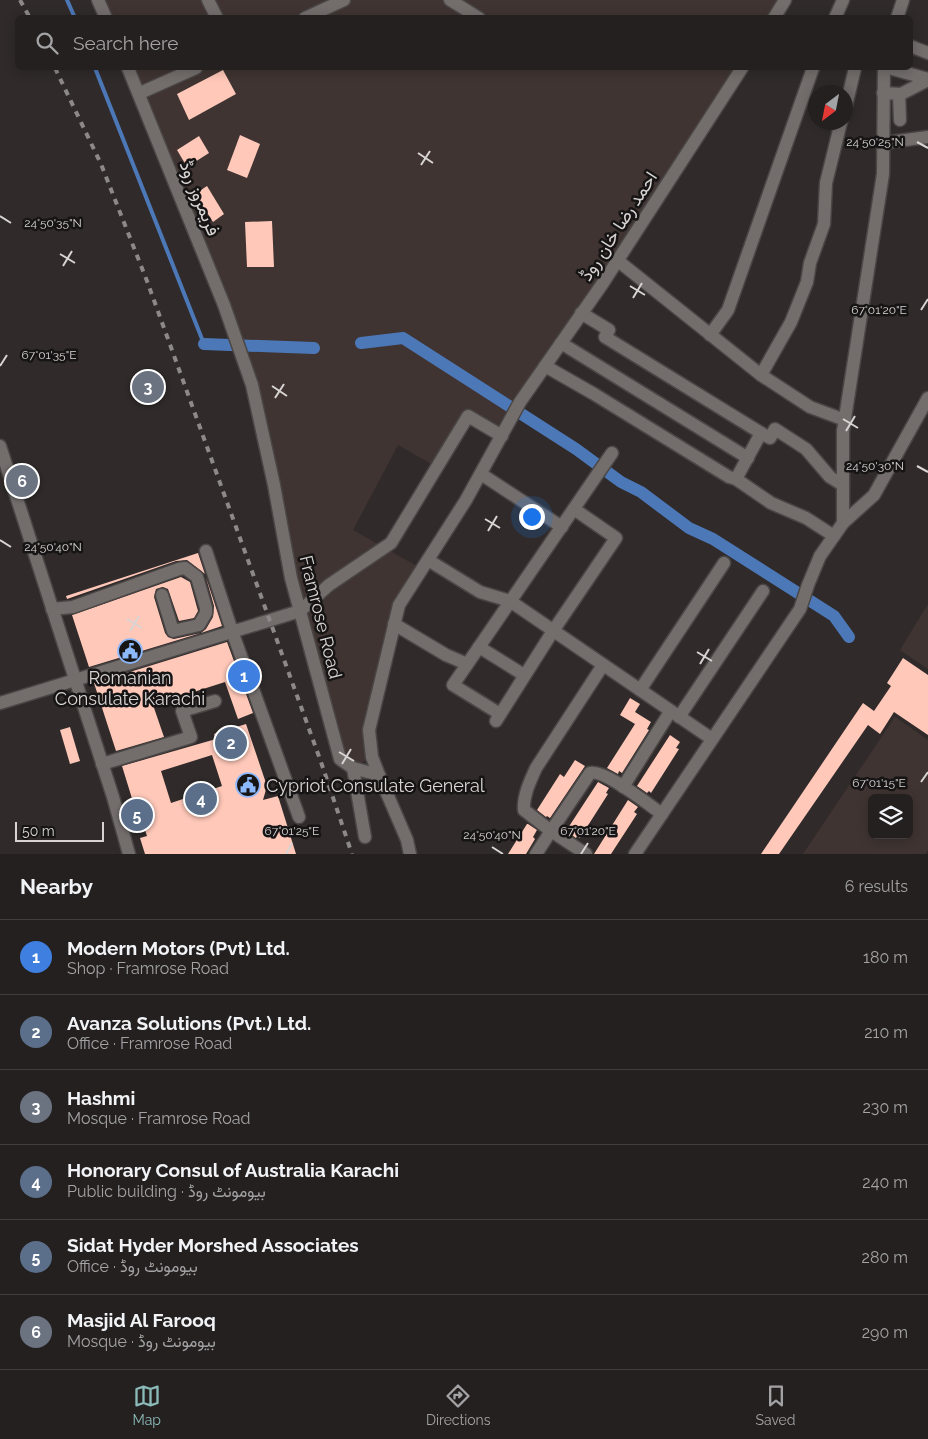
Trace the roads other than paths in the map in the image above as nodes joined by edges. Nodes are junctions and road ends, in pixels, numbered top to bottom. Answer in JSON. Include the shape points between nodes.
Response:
{"nodes":[{"id":1,"x":98,"y":0,"type":"edge"},
{"id":2,"x":208,"y":0,"type":"edge"},
{"id":3,"x":344,"y":0,"type":"edge"},
{"id":4,"x":450,"y":0,"type":"edge"},
{"id":5,"x":785,"y":0,"type":"edge"},
{"id":6,"x":843,"y":0,"type":"edge"},
{"id":7,"x":903,"y":0,"type":"edge"},
{"id":8,"x":105,"y":15,"type":"edge"},
{"id":9,"x":216,"y":15,"type":"edge"},
{"id":10,"x":312,"y":15,"type":"edge"},
{"id":11,"x":474,"y":15,"type":"edge"},
{"id":12,"x":776,"y":15,"type":"edge"},
{"id":13,"x":836,"y":15,"type":"edge"},
{"id":14,"x":898,"y":15,"type":"edge"},
{"id":15,"x":913,"y":47,"type":"edge"},
{"id":16,"x":928,"y":53,"type":"edge"},
{"id":17,"x":129,"y":70,"type":"edge"},
{"id":18,"x":192,"y":70,"type":"edge"},
{"id":19,"x":741,"y":70,"type":"edge"},
{"id":20,"x":812,"y":70,"type":"edge"},
{"id":21,"x":855,"y":70,"type":"edge"},
{"id":22,"x":884,"y":70,"type":"edge"},
{"id":23,"x":896,"y":70,"type":"edge"},
{"id":24,"x":928,"y":80,"type":"edge"},
{"id":25,"x":851,"y":85,"type":"edge"},
{"id":26,"x":140,"y":93,"type":"junction"},
{"id":27,"x":883,"y":93,"type":"junction"},
{"id":28,"x":899,"y":94,"type":"junction"},
{"id":29,"x":900,"y":120,"type":"dead end"},
{"id":30,"x":839,"y":130,"type":"edge"},
{"id":31,"x":928,"y":137,"type":"edge"},
{"id":32,"x":883,"y":143,"type":"junction"},
{"id":33,"x":617,"y":260,"type":"junction"},
{"id":34,"x":582,"y":313,"type":"junction"},
{"id":35,"x":710,"y":335,"type":"junction"},
{"id":36,"x":561,"y":343,"type":"junction"},
{"id":37,"x":244,"y":359,"type":"joint"},
{"id":38,"x":545,"y":366,"type":"junction"},
{"id":39,"x":761,"y":375,"type":"junction"},
{"id":40,"x":928,"y":398,"type":"edge"},
{"id":41,"x":845,"y":420,"type":"junction"},
{"id":42,"x":761,"y":434,"type":"junction"},
{"id":43,"x":502,"y":436,"type":"junction"},
{"id":44,"x":0,"y":446,"type":"edge"},
{"id":45,"x":612,"y":453,"type":"dead end"},
{"id":46,"x":748,"y":458,"type":"junction"},
{"id":47,"x":3,"y":462,"type":"edge"},
{"id":48,"x":481,"y":474,"type":"junction"},
{"id":49,"x":736,"y":479,"type":"junction"},
{"id":50,"x":843,"y":485,"type":"junction"},
{"id":51,"x":574,"y":509,"type":"junction"},
{"id":52,"x":843,"y":523,"type":"junction"},
{"id":53,"x":562,"y":527,"type":"junction"},
{"id":54,"x":834,"y":536,"type":"junction"},
{"id":55,"x":206,"y":550,"type":"dead end"},
{"id":56,"x":428,"y":560,"type":"junction"},
{"id":57,"x":724,"y":563,"type":"dead end"},
{"id":58,"x":763,"y":591,"type":"dead end"},
{"id":59,"x":162,"y":595,"type":"dead end"},
{"id":60,"x":510,"y":602,"type":"junction"},
{"id":61,"x":52,"y":610,"type":"junction"},
{"id":62,"x":300,"y":611,"type":"junction"},
{"id":63,"x":394,"y":624,"type":"junction"},
{"id":64,"x":232,"y":631,"type":"junction"},
{"id":65,"x":553,"y":631,"type":"junction"},
{"id":66,"x":479,"y":647,"type":"junction"},
{"id":67,"x":467,"y":664,"type":"junction"},
{"id":68,"x":603,"y":665,"type":"junction"},
{"id":69,"x":524,"y":675,"type":"junction"},
{"id":70,"x":75,"y":680,"type":"junction"},
{"id":71,"x":640,"y":690,"type":"junction"},
{"id":72,"x":215,"y":701,"type":"dead end"},
{"id":73,"x":0,"y":703,"type":"edge"},
{"id":74,"x":675,"y":714,"type":"junction"},
{"id":75,"x":712,"y":739,"type":"junction"},
{"id":76,"x":102,"y":764,"type":"junction"},
{"id":77,"x":353,"y":768,"type":"junction"},
{"id":78,"x":379,"y":775,"type":"junction"},
{"id":79,"x":623,"y":787,"type":"junction"},
{"id":80,"x":662,"y":814,"type":"junction"},
{"id":81,"x":299,"y":817,"type":"dead end"},
{"id":82,"x":551,"y":831,"type":"junction"},
{"id":83,"x":365,"y":837,"type":"dead end"},
{"id":84,"x":129,"y":854,"type":"edge"},
{"id":85,"x":410,"y":854,"type":"edge"},
{"id":86,"x":536,"y":854,"type":"edge"},
{"id":87,"x":586,"y":854,"type":"edge"},
{"id":88,"x":635,"y":854,"type":"edge"}],
"edges":[{"from":1,"to":8,"type":"street"},
{"from":2,"to":9,"type":"street"},
{"from":3,"to":10,"type":"street"},
{"from":4,"to":11,"type":"street"},
{"from":5,"to":12,"type":"street"},
{"from":6,"to":13,"type":"street"},
{"from":7,"to":14,"type":"street"},
{"from":15,"to":16,"type":"street"},
{"from":17,"to":26,"type":"street","name":"فریمروز روڈ"},
{"from":18,"to":26,"type":"street"},
{"from":19,"to":33,"type":"street","name":"احمد رضا خان روڈ"},
{"from":20,"to":35,"type":"street","via":[[728,310]]},
{"from":21,"to":25,"type":"street"},
{"from":22,"to":27,"type":"street"},
{"from":23,"to":24,"type":"street"},
{"from":24,"to":28,"type":"street"},
{"from":26,"to":37,"type":"street","name":"فریمروز روڈ"},
{"from":27,"to":28,"type":"street"},
{"from":27,"to":32,"type":"street"},
{"from":28,"to":29,"type":"street"},
{"from":30,"to":39,"type":"street","via":[[826,184],[824,224],[807,282],[791,322]]},
{"from":31,"to":32,"type":"street"},
{"from":32,"to":41,"type":"street","via":[[883,174]]},
{"from":33,"to":34,"type":"street","name":"احمد رضا خان روڈ"},
{"from":33,"to":35,"type":"street"},
{"from":34,"to":36,"type":"street","name":"احمد رضا خان روڈ"},
{"from":34,"to":42,"type":"street","via":[[609,330],[605,337]]},
{"from":35,"to":39,"type":"street"},
{"from":36,"to":38,"type":"street","name":"احمد رضا خان روڈ"},
{"from":36,"to":46,"type":"street"},
{"from":37,"to":62,"type":"street","name":"Framrose Road"},
{"from":38,"to":43,"type":"street","name":"احمد رضا خان روڈ"},
{"from":38,"to":49,"type":"street"},
{"from":39,"to":41,"type":"street","via":[[810,407]]},
{"from":40,"to":52,"type":"street","via":[[874,494]]},
{"from":41,"to":50,"type":"street"},
{"from":42,"to":46,"type":"street"},
{"from":42,"to":50,"type":"street","via":[[770,438],[775,429],[788,437],[806,449],[830,477]]},
{"from":43,"to":48,"type":"street","name":"احمد رضا خان روڈ"},
{"from":43,"to":62,"type":"street","via":[[468,416],[391,543],[329,585]]},
{"from":44,"to":47,"type":"street"},
{"from":45,"to":51,"type":"street"},
{"from":46,"to":49,"type":"street"},
{"from":47,"to":61,"type":"street"},
{"from":48,"to":53,"type":"street"},
{"from":48,"to":56,"type":"street","name":"احمد رضا خان روڈ"},
{"from":49,"to":54,"type":"street","via":[[771,503],[806,518]]},
{"from":50,"to":52,"type":"street"},
{"from":51,"to":53,"type":"street"},
{"from":51,"to":65,"type":"street","via":[[616,538]]},
{"from":52,"to":54,"type":"street"},
{"from":53,"to":60,"type":"street"},
{"from":54,"to":75,"type":"street","via":[[820,556],[800,609]]},
{"from":55,"to":64,"type":"street"},
{"from":56,"to":60,"type":"street","via":[[480,592]]},
{"from":56,"to":63,"type":"street","name":"احمد رضا خان روڈ","via":[[399,604]]},
{"from":57,"to":71,"type":"street"},
{"from":58,"to":74,"type":"street"},
{"from":59,"to":61,"type":"street","via":[[173,631],[199,625],[204,619],[206,608],[197,577],[185,568],[73,607]]},
{"from":60,"to":65,"type":"street"},
{"from":60,"to":66,"type":"street"},
{"from":61,"to":70,"type":"street"},
{"from":62,"to":64,"type":"street"},
{"from":62,"to":77,"type":"street","name":"Framrose Road","via":[[340,759]]},
{"from":63,"to":67,"type":"street"},
{"from":63,"to":78,"type":"street","name":"احمد رضا خان روڈ","via":[[370,730],[372,757]]},
{"from":64,"to":70,"type":"street"},
{"from":64,"to":81,"type":"street"},
{"from":65,"to":68,"type":"street"},
{"from":65,"to":69,"type":"street"},
{"from":66,"to":67,"type":"street"},
{"from":66,"to":69,"type":"street"},
{"from":67,"to":69,"type":"street","via":[[453,685],[498,717]]},
{"from":68,"to":71,"type":"street"},
{"from":68,"to":82,"type":"street","via":[[536,768],[528,789],[524,810]]},
{"from":70,"to":73,"type":"street"},
{"from":70,"to":76,"type":"street"},
{"from":71,"to":74,"type":"street"},
{"from":72,"to":76,"type":"street","via":[[182,711],[191,737]]},
{"from":74,"to":75,"type":"street"},
{"from":74,"to":79,"type":"street"},
{"from":75,"to":80,"type":"street"},
{"from":76,"to":84,"type":"street"},
{"from":77,"to":78,"type":"street"},
{"from":77,"to":83,"type":"street"},
{"from":78,"to":85,"type":"street"},
{"from":79,"to":80,"type":"street"},
{"from":79,"to":82,"type":"street","via":[[599,772],[590,773]]},
{"from":80,"to":88,"type":"street"},
{"from":82,"to":86,"type":"street"},
{"from":82,"to":87,"type":"street"}]}
